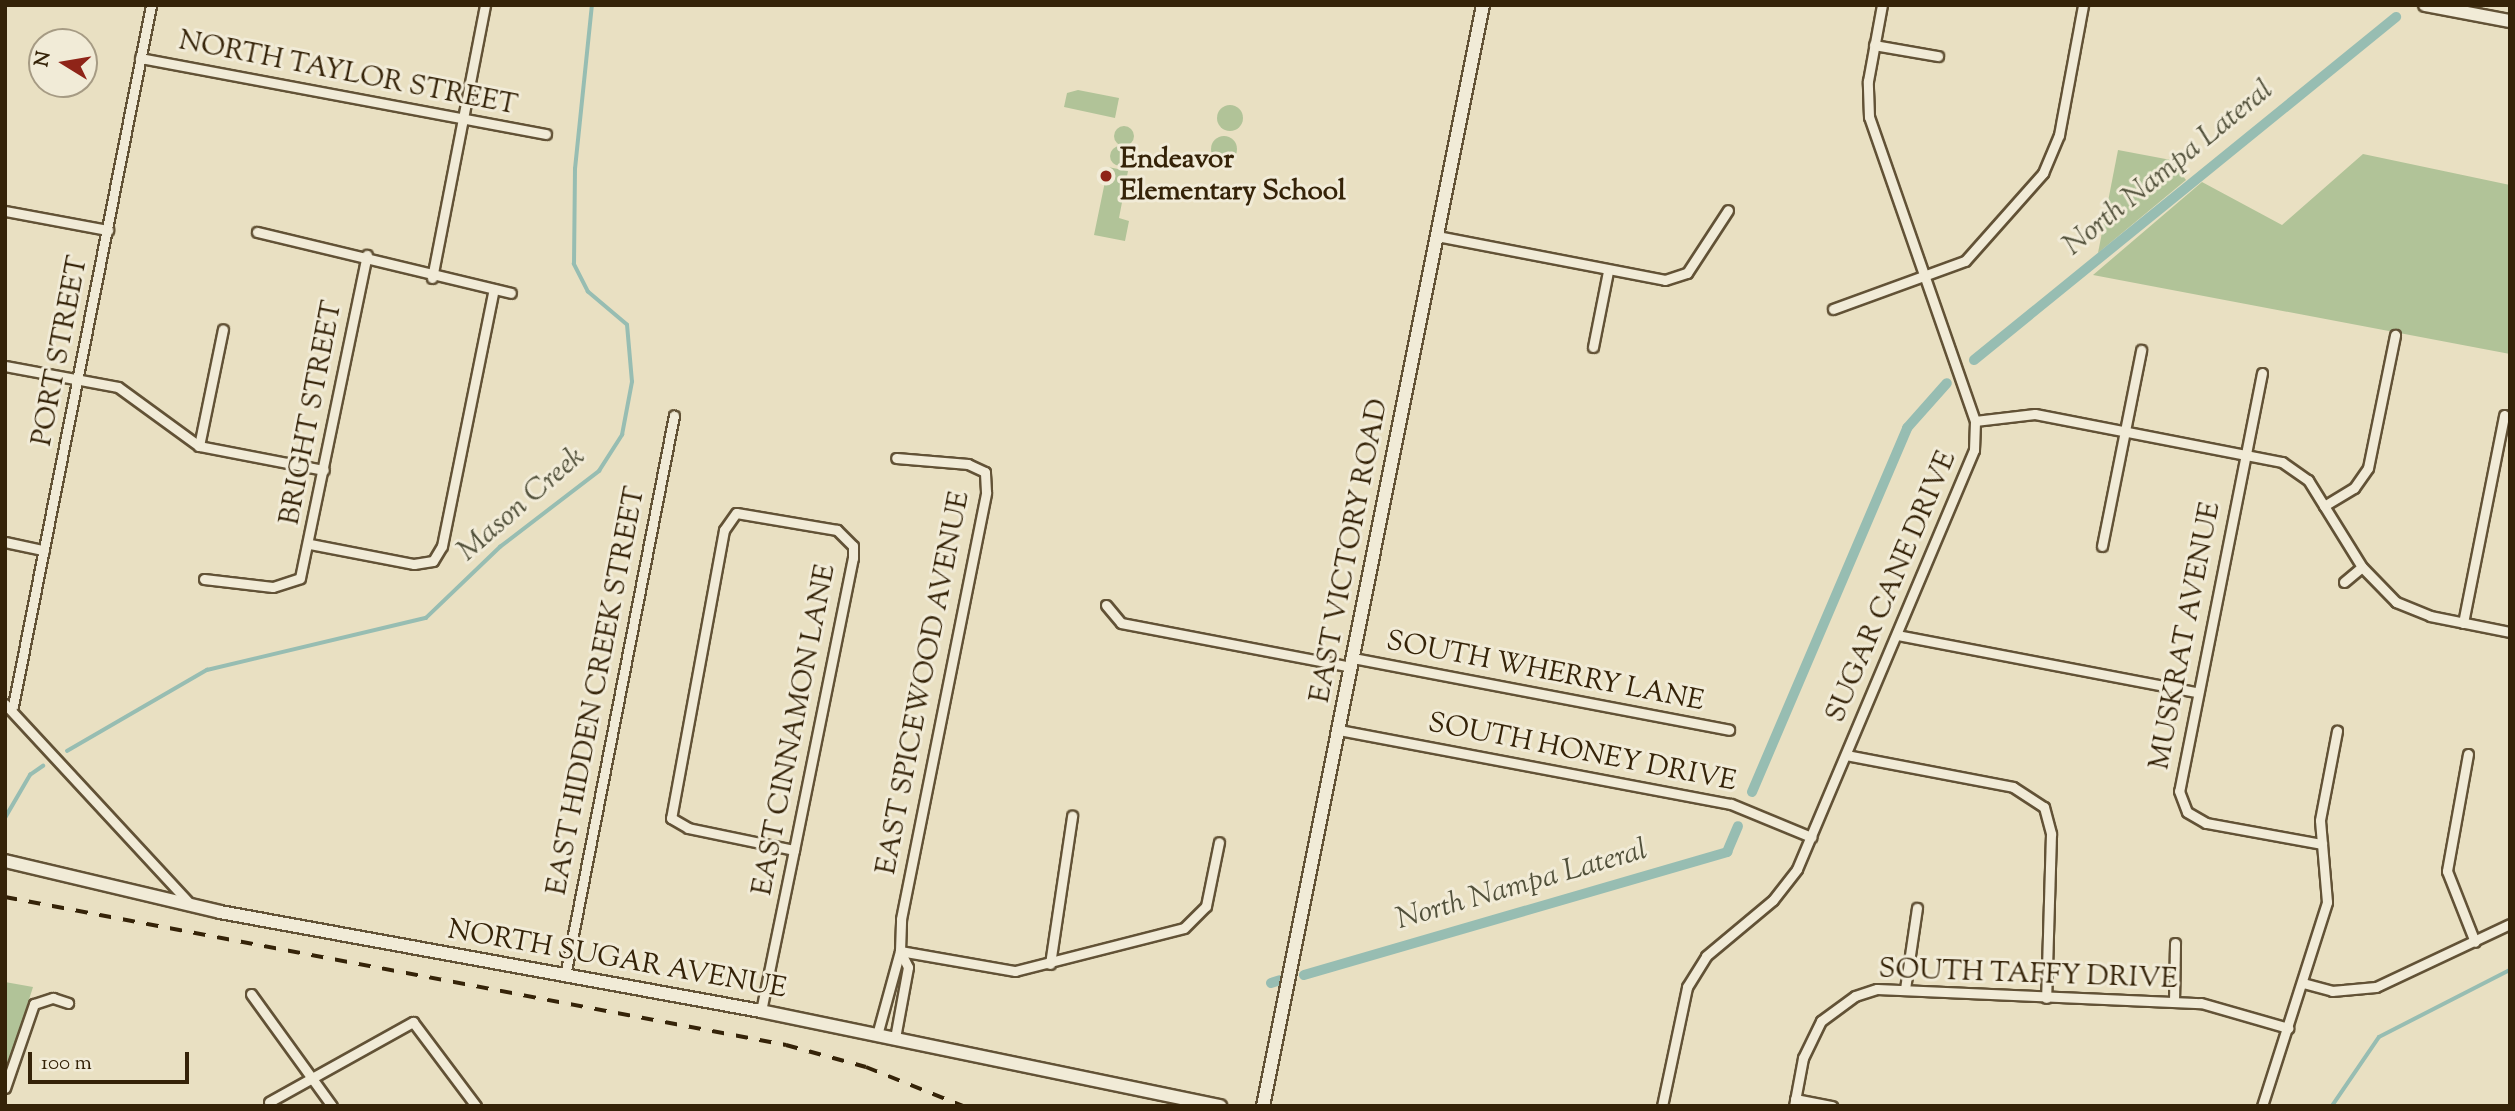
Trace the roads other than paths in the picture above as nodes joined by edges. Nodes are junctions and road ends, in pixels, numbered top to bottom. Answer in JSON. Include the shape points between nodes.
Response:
{"nodes":[{"id":1,"x":151,"y":5,"type":"edge"},
{"id":2,"x":485,"y":5,"type":"edge"},
{"id":3,"x":1483,"y":5,"type":"edge"},
{"id":4,"x":1882,"y":5,"type":"edge"},
{"id":5,"x":2083,"y":5,"type":"edge"},
{"id":6,"x":2425,"y":5,"type":"edge"},
{"id":7,"x":2510,"y":21,"type":"edge"},
{"id":8,"x":1874,"y":44,"type":"junction"},
{"id":9,"x":1938,"y":57,"type":"dead end"},
{"id":10,"x":140,"y":58,"type":"junction"},
{"id":11,"x":462,"y":119,"type":"junction"},
{"id":12,"x":546,"y":134,"type":"dead end"},
{"id":13,"x":1728,"y":210,"type":"dead end"},
{"id":14,"x":5,"y":211,"type":"edge"},
{"id":15,"x":108,"y":230,"type":"junction"},
{"id":16,"x":257,"y":232,"type":"dead end"},
{"id":17,"x":1437,"y":236,"type":"junction"},
{"id":18,"x":367,"y":255,"type":"junction"},
{"id":19,"x":1608,"y":271,"type":"junction"},
{"id":20,"x":1925,"y":277,"type":"junction"},
{"id":21,"x":432,"y":278,"type":"junction"},
{"id":22,"x":494,"y":289,"type":"junction"},
{"id":23,"x":511,"y":293,"type":"dead end"},
{"id":24,"x":1833,"y":309,"type":"dead end"},
{"id":25,"x":223,"y":329,"type":"dead end"},
{"id":26,"x":2395,"y":335,"type":"dead end"},
{"id":27,"x":1593,"y":346,"type":"dead end"},
{"id":28,"x":2141,"y":350,"type":"dead end"},
{"id":29,"x":5,"y":366,"type":"edge"},
{"id":30,"x":2262,"y":373,"type":"dead end"},
{"id":31,"x":78,"y":379,"type":"junction"},
{"id":32,"x":674,"y":415,"type":"dead end"},
{"id":33,"x":2504,"y":415,"type":"dead end"},
{"id":34,"x":1975,"y":421,"type":"junction"},
{"id":35,"x":2124,"y":432,"type":"junction"},
{"id":36,"x":199,"y":446,"type":"junction"},
{"id":37,"x":2246,"y":455,"type":"junction"},
{"id":38,"x":896,"y":458,"type":"dead end"},
{"id":39,"x":324,"y":470,"type":"junction"},
{"id":40,"x":2324,"y":506,"type":"junction"},
{"id":41,"x":5,"y":542,"type":"edge"},
{"id":42,"x":310,"y":544,"type":"junction"},
{"id":43,"x":2102,"y":546,"type":"dead end"},
{"id":44,"x":44,"y":550,"type":"junction"},
{"id":45,"x":2362,"y":567,"type":"junction"},
{"id":46,"x":204,"y":579,"type":"dead end"},
{"id":47,"x":2344,"y":582,"type":"dead end"},
{"id":48,"x":1106,"y":606,"type":"dead end"},
{"id":49,"x":2463,"y":623,"type":"junction"},
{"id":50,"x":2510,"y":632,"type":"edge"},
{"id":51,"x":1897,"y":635,"type":"junction"},
{"id":52,"x":1352,"y":662,"type":"junction"},
{"id":53,"x":2196,"y":692,"type":"junction"},
{"id":54,"x":9,"y":705,"type":"edge"},
{"id":55,"x":1339,"y":730,"type":"junction"},
{"id":56,"x":1729,"y":730,"type":"dead end"},
{"id":57,"x":2337,"y":731,"type":"dead end"},
{"id":58,"x":2468,"y":754,"type":"dead end"},
{"id":59,"x":1846,"y":755,"type":"junction"},
{"id":60,"x":1072,"y":816,"type":"dead end"},
{"id":61,"x":1811,"y":836,"type":"junction"},
{"id":62,"x":1219,"y":842,"type":"dead end"},
{"id":63,"x":2322,"y":844,"type":"junction"},
{"id":64,"x":794,"y":849,"type":"junction"},
{"id":65,"x":5,"y":861,"type":"edge"},
{"id":66,"x":191,"y":905,"type":"junction"},
{"id":67,"x":1917,"y":908,"type":"dead end"},
{"id":68,"x":2510,"y":925,"type":"edge"},
{"id":69,"x":2474,"y":942,"type":"junction"},
{"id":70,"x":2175,"y":943,"type":"dead end"},
{"id":71,"x":900,"y":951,"type":"junction"},
{"id":72,"x":1050,"y":964,"type":"junction"},
{"id":73,"x":565,"y":976,"type":"junction"},
{"id":74,"x":2303,"y":983,"type":"junction"},
{"id":75,"x":1905,"y":989,"type":"junction"},
{"id":76,"x":251,"y":994,"type":"dead end"},
{"id":77,"x":2046,"y":998,"type":"junction"},
{"id":78,"x":2174,"y":1002,"type":"junction"},
{"id":79,"x":68,"y":1003,"type":"dead end"},
{"id":80,"x":761,"y":1011,"type":"junction"},
{"id":81,"x":2288,"y":1028,"type":"junction"},
{"id":82,"x":877,"y":1035,"type":"junction"},
{"id":83,"x":895,"y":1038,"type":"junction"},
{"id":84,"x":312,"y":1078,"type":"junction"},
{"id":85,"x":5,"y":1088,"type":"edge"},
{"id":86,"x":269,"y":1102,"type":"dead end"},
{"id":87,"x":1795,"y":1102,"type":"edge"},
{"id":88,"x":332,"y":1106,"type":"edge"},
{"id":89,"x":476,"y":1106,"type":"edge"},
{"id":90,"x":1220,"y":1106,"type":"edge"},
{"id":91,"x":1263,"y":1106,"type":"edge"},
{"id":92,"x":1662,"y":1106,"type":"edge"},
{"id":93,"x":1832,"y":1106,"type":"edge"},
{"id":94,"x":2262,"y":1106,"type":"edge"}],
"edges":[{"from":1,"to":10,"type":"street","name":"PORT STREET"},
{"from":2,"to":11,"type":"street"},
{"from":3,"to":17,"type":"street","name":"EAST VICTORY ROAD"},
{"from":4,"to":8,"type":"street","name":"SUGAR CANE DRIVE"},
{"from":5,"to":20,"type":"street","via":[[2059,135],[2043,173],[1974,254]]},
{"from":6,"to":7,"type":"street"},
{"from":8,"to":9,"type":"street"},
{"from":8,"to":20,"type":"street","name":"SUGAR CANE DRIVE","via":[[1870,117]]},
{"from":10,"to":11,"type":"street","name":"NORTH TAYLOR STREET"},
{"from":10,"to":15,"type":"street","name":"PORT STREET"},
{"from":11,"to":12,"type":"street","name":"NORTH TAYLOR STREET"},
{"from":11,"to":21,"type":"street"},
{"from":13,"to":19,"type":"street","via":[[1678,279]]},
{"from":14,"to":15,"type":"street"},
{"from":15,"to":31,"type":"street","name":"PORT STREET"},
{"from":16,"to":18,"type":"street"},
{"from":17,"to":19,"type":"street"},
{"from":17,"to":52,"type":"street","name":"EAST VICTORY ROAD"},
{"from":18,"to":21,"type":"street"},
{"from":18,"to":39,"type":"street","name":"BRIGHT STREET"},
{"from":19,"to":27,"type":"street"},
{"from":20,"to":24,"type":"street"},
{"from":20,"to":34,"type":"street","name":"SUGAR CANE DRIVE"},
{"from":21,"to":22,"type":"street"},
{"from":22,"to":23,"type":"street"},
{"from":22,"to":42,"type":"street","via":[[442,547],[433,561],[414,564]]},
{"from":25,"to":36,"type":"street"},
{"from":26,"to":40,"type":"street","via":[[2368,468],[2354,488]]},
{"from":28,"to":35,"type":"street"},
{"from":29,"to":31,"type":"street"},
{"from":30,"to":37,"type":"street","name":"MUSKRAT AVENUE"},
{"from":31,"to":36,"type":"street","via":[[139,398],[164,426]]},
{"from":31,"to":44,"type":"street","name":"PORT STREET"},
{"from":32,"to":73,"type":"street","name":"EAST HIDDEN CREEK STREET"},
{"from":33,"to":49,"type":"street"},
{"from":34,"to":35,"type":"street","via":[[2017,412]]},
{"from":34,"to":51,"type":"street","name":"SUGAR CANE DRIVE","via":[[1968,467]]},
{"from":35,"to":37,"type":"street"},
{"from":35,"to":43,"type":"street"},
{"from":36,"to":39,"type":"street"},
{"from":37,"to":40,"type":"street","via":[[2296,470]]},
{"from":37,"to":53,"type":"street","name":"MUSKRAT AVENUE"},
{"from":38,"to":71,"type":"street","name":"EAST SPICEWOOD AVENUE","via":[[968,464],[985,472],[986,492],[901,919]]},
{"from":39,"to":42,"type":"street","name":"BRIGHT STREET"},
{"from":40,"to":45,"type":"street"},
{"from":41,"to":44,"type":"street"},
{"from":42,"to":46,"type":"street","name":"BRIGHT STREET","via":[[300,578],[272,587]]},
{"from":44,"to":54,"type":"street","name":"PORT STREET"},
{"from":45,"to":47,"type":"street"},
{"from":45,"to":49,"type":"street","via":[[2396,602]]},
{"from":48,"to":52,"type":"street","name":"SOUTH WHERRY LANE","via":[[1121,623]]},
{"from":49,"to":50,"type":"street"},
{"from":51,"to":53,"type":"street"},
{"from":51,"to":59,"type":"street","name":"SUGAR CANE DRIVE"},
{"from":52,"to":55,"type":"street","name":"EAST VICTORY ROAD"},
{"from":52,"to":56,"type":"street","name":"SOUTH WHERRY LANE"},
{"from":53,"to":63,"type":"street","name":"MUSKRAT AVENUE","via":[[2179,780],[2187,812],[2206,823]]},
{"from":54,"to":66,"type":"street"},
{"from":55,"to":61,"type":"street","name":"SOUTH HONEY DRIVE","via":[[1731,804]]},
{"from":55,"to":91,"type":"street","name":"EAST VICTORY ROAD"},
{"from":57,"to":63,"type":"street"},
{"from":58,"to":69,"type":"street","via":[[2447,871]]},
{"from":59,"to":61,"type":"street","name":"SUGAR CANE DRIVE"},
{"from":59,"to":77,"type":"street","via":[[2013,787],[2044,807],[2051,834]]},
{"from":60,"to":72,"type":"street"},
{"from":61,"to":92,"type":"street","name":"SUGAR CANE DRIVE","via":[[1785,887],[1695,970]]},
{"from":62,"to":72,"type":"street","via":[[1206,906],[1184,929]]},
{"from":63,"to":74,"type":"street","via":[[2327,902]]},
{"from":64,"to":64,"type":"street","name":"EAST CINNAMON LANE","via":[[688,828],[671,818],[731,517],[745,513],[837,530],[853,546]]},
{"from":64,"to":80,"type":"street","name":"EAST CINNAMON LANE"},
{"from":65,"to":66,"type":"street","name":"NORTH SUGAR AVENUE"},
{"from":66,"to":73,"type":"street","name":"NORTH SUGAR AVENUE"},
{"from":67,"to":75,"type":"street"},
{"from":68,"to":69,"type":"street"},
{"from":69,"to":74,"type":"street","via":[[2376,987],[2332,991]]},
{"from":70,"to":78,"type":"street"},
{"from":71,"to":72,"type":"street","via":[[1015,971]]},
{"from":71,"to":82,"type":"street","name":"EAST SPICEWOOD AVENUE"},
{"from":71,"to":83,"type":"street","name":"EAST SPICEWOOD AVENUE","via":[[908,967]]},
{"from":73,"to":80,"type":"street","name":"NORTH SUGAR AVENUE"},
{"from":74,"to":81,"type":"street"},
{"from":75,"to":77,"type":"street","name":"SOUTH TAFFY DRIVE"},
{"from":75,"to":87,"type":"street","name":"SOUTH TAFFY DRIVE","via":[[1854,996],[1821,1021],[1803,1058]]},
{"from":76,"to":84,"type":"street"},
{"from":77,"to":78,"type":"street","name":"SOUTH TAFFY DRIVE"},
{"from":78,"to":81,"type":"street","name":"SOUTH TAFFY DRIVE","via":[[2212,1004]]},
{"from":79,"to":85,"type":"street","via":[[53,998],[34,1004]]},
{"from":80,"to":82,"type":"street","name":"NORTH SUGAR AVENUE"},
{"from":81,"to":94,"type":"street"},
{"from":82,"to":83,"type":"street","name":"NORTH SUGAR AVENUE"},
{"from":83,"to":90,"type":"street","name":"NORTH SUGAR AVENUE"},
{"from":84,"to":86,"type":"street"},
{"from":84,"to":88,"type":"street"},
{"from":84,"to":89,"type":"street","via":[[413,1022]]},
{"from":87,"to":93,"type":"street"}]}
